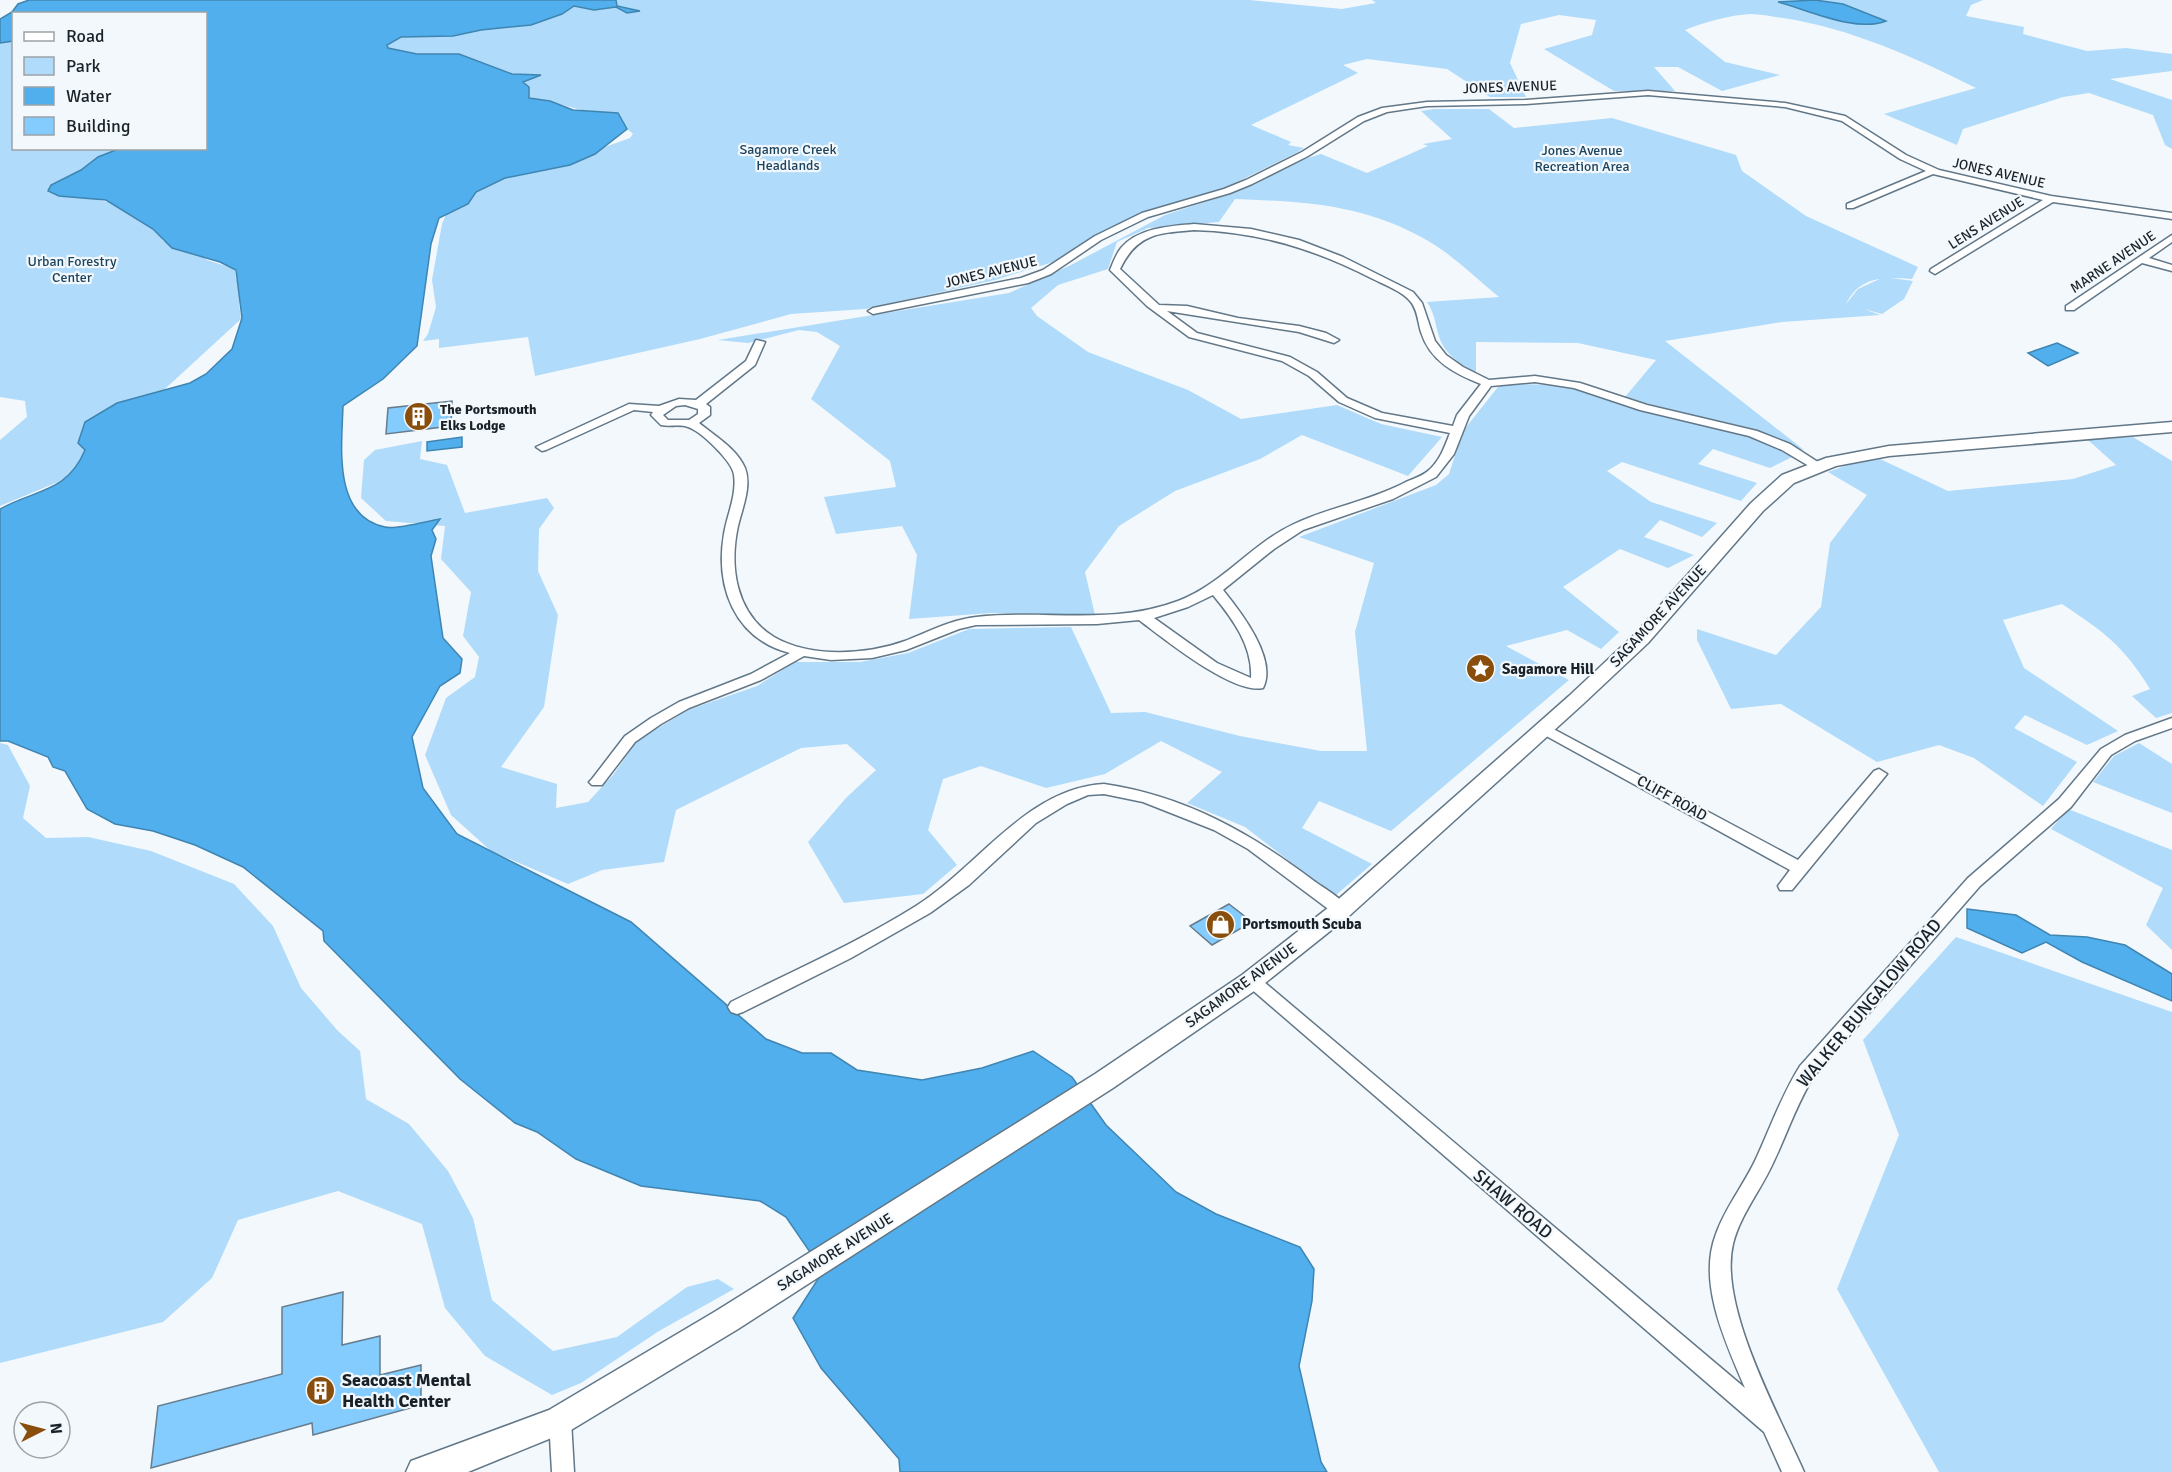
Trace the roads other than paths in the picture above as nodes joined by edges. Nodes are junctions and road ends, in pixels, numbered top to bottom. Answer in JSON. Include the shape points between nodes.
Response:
{"nodes":[{"id":1,"x":1933,"y":171,"type":"junction"},
{"id":2,"x":2051,"y":199,"type":"junction"},
{"id":3,"x":1850,"y":206,"type":"dead end"},
{"id":4,"x":2172,"y":216,"type":"edge"},
{"id":5,"x":2172,"y":238,"type":"edge"},
{"id":6,"x":2140,"y":260,"type":"junction"},
{"id":7,"x":2172,"y":268,"type":"edge"},
{"id":8,"x":1935,"y":271,"type":"dead end"},
{"id":9,"x":1156,"y":308,"type":"junction"},
{"id":10,"x":2070,"y":308,"type":"dead end"},
{"id":11,"x":873,"y":311,"type":"dead end"},
{"id":12,"x":1334,"y":340,"type":"dead end"},
{"id":13,"x":760,"y":342,"type":"dead end"},
{"id":14,"x":1488,"y":383,"type":"junction"},
{"id":15,"x":699,"y":404,"type":"junction"},
{"id":16,"x":660,"y":410,"type":"junction"},
{"id":17,"x":692,"y":423,"type":"junction"},
{"id":18,"x":2172,"y":427,"type":"edge"},
{"id":19,"x":1455,"y":430,"type":"junction"},
{"id":20,"x":542,"y":447,"type":"dead end"},
{"id":21,"x":1818,"y":466,"type":"junction"},
{"id":22,"x":1215,"y":589,"type":"junction"},
{"id":23,"x":1144,"y":617,"type":"junction"},
{"id":24,"x":803,"y":651,"type":"junction"},
{"id":25,"x":2172,"y":723,"type":"edge"},
{"id":26,"x":1544,"y":729,"type":"junction"},
{"id":27,"x":1879,"y":774,"type":"dead end"},
{"id":28,"x":597,"y":782,"type":"dead end"},
{"id":29,"x":1800,"y":868,"type":"junction"},
{"id":30,"x":1786,"y":886,"type":"dead end"},
{"id":31,"x":1341,"y":910,"type":"junction"},
{"id":32,"x":1251,"y":981,"type":"junction"},
{"id":33,"x":736,"y":1006,"type":"dead end"},
{"id":34,"x":560,"y":1420,"type":"junction"},
{"id":35,"x":1774,"y":1427,"type":"junction"},
{"id":36,"x":422,"y":1472,"type":"edge"},
{"id":37,"x":563,"y":1472,"type":"edge"},
{"id":38,"x":1793,"y":1472,"type":"edge"}],
"edges":[{"from":1,"to":2,"type":"street","name":"JONES AVENUE"},
{"from":1,"to":3,"type":"street"},
{"from":1,"to":11,"type":"street","name":"JONES AVENUE","via":[[1903,157],[1845,119],[1785,105],[1641,93],[1413,105],[1361,118],[1305,154],[1227,191],[1145,215],[1098,238],[1047,272],[1024,281]]},
{"from":2,"to":4,"type":"street","name":"JONES AVENUE"},
{"from":2,"to":8,"type":"street","name":"LENS AVENUE"},
{"from":5,"to":6,"type":"street","name":"MARNE AVENUE"},
{"from":6,"to":7,"type":"street"},
{"from":6,"to":10,"type":"street","name":"MARNE AVENUE"},
{"from":9,"to":12,"type":"street","via":[[1181,307],[1240,321],[1296,328]]},
{"from":9,"to":14,"type":"street","via":[[1115,270],[1117,258],[1127,244],[1142,235],[1197,227],[1286,240],[1409,294],[1420,304],[1432,349],[1440,359]]},
{"from":9,"to":19,"type":"street","via":[[1193,335],[1268,352],[1302,367],[1361,410],[1379,417]]},
{"from":13,"to":15,"type":"street","via":[[751,363]]},
{"from":14,"to":19,"type":"street","via":[[1472,400]]},
{"from":14,"to":21,"type":"street","via":[[1535,379],[1576,385],[1644,408],[1753,433]]},
{"from":15,"to":16,"type":"street","via":[[676,403]]},
{"from":15,"to":17,"type":"street","via":[[706,411]]},
{"from":16,"to":17,"type":"street","via":[[657,415],[665,423]]},
{"from":16,"to":20,"type":"street","via":[[633,405]]},
{"from":17,"to":24,"type":"street","via":[[738,466],[741,480],[730,534],[728,574],[736,603],[751,627],[780,645]]},
{"from":18,"to":21,"type":"main road","name":"SAGAMORE AVENUE","via":[[1889,451]]},
{"from":19,"to":22,"type":"street","via":[[1448,454],[1432,474],[1389,496],[1298,527]]},
{"from":21,"to":26,"type":"main road","name":"SAGAMORE AVENUE","via":[[1788,479],[1772,492],[1641,639]]},
{"from":22,"to":23,"type":"street","via":[[1180,607]]},
{"from":22,"to":23,"type":"street","via":[[1252,644],[1258,658],[1258,685],[1203,658]]},
{"from":23,"to":24,"type":"street","via":[[1095,622],[974,621],[891,650],[841,655]]},
{"from":24,"to":28,"type":"street","via":[[756,677],[684,705],[656,721],[630,739]]},
{"from":25,"to":35,"type":"street","name":"WALKER BUNGALOW ROAD","via":[[2130,738],[2106,752],[2065,803],[1974,882],[1796,1086],[1721,1251],[1720,1275],[1731,1326]]},
{"from":26,"to":29,"type":"street","name":"CLIFF ROAD"},
{"from":26,"to":31,"type":"main road","name":"SAGAMORE AVENUE"},
{"from":27,"to":29,"type":"street"},
{"from":29,"to":30,"type":"street"},
{"from":31,"to":32,"type":"main road","name":"SAGAMORE AVENUE"},
{"from":31,"to":33,"type":"street","via":[[1252,843],[1221,828],[1127,793],[1088,790],[1039,814],[922,910]]},
{"from":32,"to":34,"type":"main road","name":"SAGAMORE AVENUE","via":[[1104,1081]]},
{"from":32,"to":35,"type":"street","name":"SHAW ROAD"},
{"from":34,"to":36,"type":"main road","name":"SAGAMORE AVENUE"},
{"from":34,"to":37,"type":"street"},
{"from":35,"to":38,"type":"street","name":"WALKER BUNGALOW ROAD"}]}
